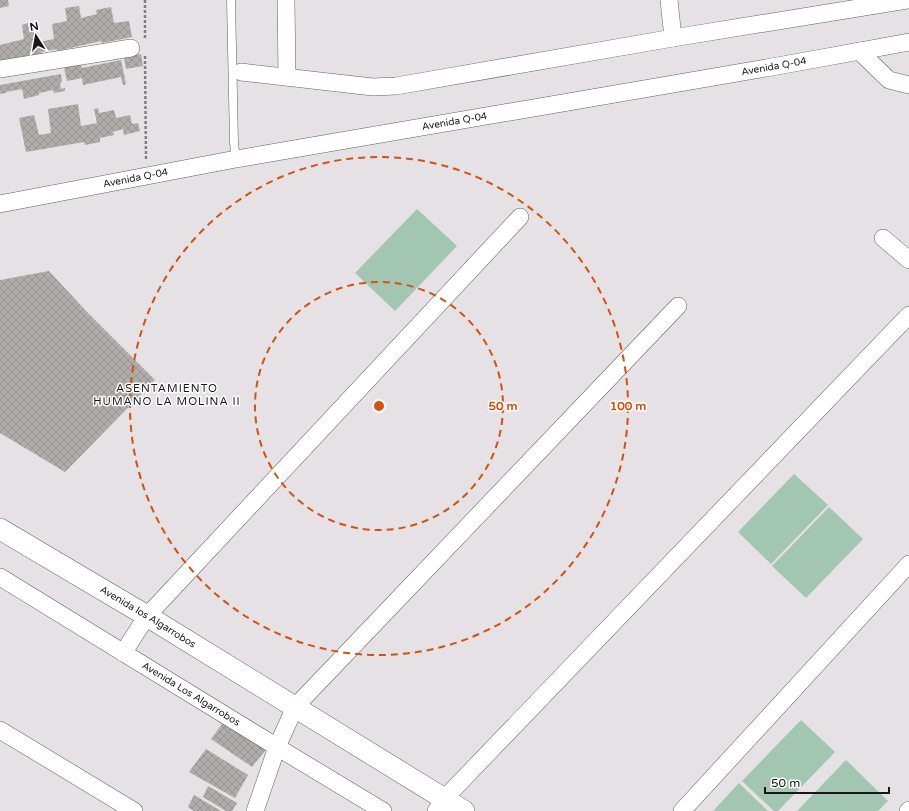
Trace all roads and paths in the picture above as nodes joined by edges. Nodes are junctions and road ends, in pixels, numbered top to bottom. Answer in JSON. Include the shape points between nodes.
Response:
{"nodes":[{"id":1,"x":144,"y":0,"type":"edge"},
{"id":2,"x":231,"y":0,"type":"edge"},
{"id":3,"x":286,"y":0,"type":"edge"},
{"id":4,"x":669,"y":0,"type":"edge"},
{"id":5,"x":907,"y":0,"type":"edge"},
{"id":6,"x":673,"y":38,"type":"junction"},
{"id":7,"x":909,"y":42,"type":"edge"},
{"id":8,"x":140,"y":49,"type":"junction"},
{"id":9,"x":859,"y":51,"type":"junction"},
{"id":10,"x":0,"y":69,"type":"edge"},
{"id":11,"x":241,"y":72,"type":"dead end"},
{"id":12,"x":287,"y":77,"type":"junction"},
{"id":13,"x":909,"y":86,"type":"edge"},
{"id":14,"x":236,"y":158,"type":"junction"},
{"id":15,"x":147,"y":176,"type":"junction"},
{"id":16,"x":0,"y":204,"type":"edge"},
{"id":17,"x":520,"y":217,"type":"dead end"},
{"id":18,"x":883,"y":238,"type":"dead end"},
{"id":19,"x":909,"y":260,"type":"edge"},
{"id":20,"x":678,"y":306,"type":"dead end"},
{"id":21,"x":909,"y":315,"type":"edge"},
{"id":22,"x":0,"y":529,"type":"edge"},
{"id":23,"x":909,"y":564,"type":"edge"},
{"id":24,"x":0,"y":577,"type":"edge"},
{"id":25,"x":147,"y":616,"type":"junction"},
{"id":26,"x":123,"y":652,"type":"junction"},
{"id":27,"x":295,"y":707,"type":"junction"},
{"id":28,"x":0,"y":730,"type":"edge"},
{"id":29,"x":277,"y":747,"type":"junction"},
{"id":30,"x":440,"y":805,"type":"edge"},
{"id":31,"x":134,"y":811,"type":"edge"},
{"id":32,"x":256,"y":811,"type":"edge"},
{"id":33,"x":383,"y":811,"type":"edge"},
{"id":34,"x":464,"y":811,"type":"edge"},
{"id":35,"x":682,"y":811,"type":"edge"}],
"edges":[{"from":1,"to":8,"type":"path"},
{"from":2,"to":14,"type":"lane"},
{"from":3,"to":12,"type":"street"},
{"from":4,"to":6,"type":"street"},
{"from":5,"to":6,"type":"street"},
{"from":6,"to":12,"type":"street","via":[[396,86],[373,87]]},
{"from":7,"to":9,"type":"street","name":"Avenida Q-04"},
{"from":8,"to":10,"type":"street"},
{"from":8,"to":15,"type":"path"},
{"from":9,"to":13,"type":"street","via":[[889,80]]},
{"from":9,"to":14,"type":"street","name":"Avenida Q-04"},
{"from":11,"to":12,"type":"street"},
{"from":14,"to":15,"type":"street","name":"Avenida Q-04"},
{"from":15,"to":16,"type":"street","name":"Avenida Q-04"},
{"from":17,"to":25,"type":"street"},
{"from":18,"to":19,"type":"street"},
{"from":20,"to":27,"type":"street"},
{"from":21,"to":30,"type":"street"},
{"from":22,"to":25,"type":"street","name":"Avenida los Algarrobos"},
{"from":23,"to":35,"type":"street"},
{"from":24,"to":26,"type":"street","name":"Avenida Los Algarrobos"},
{"from":25,"to":26,"type":"street"},
{"from":25,"to":27,"type":"street","name":"Avenida los Algarrobos"},
{"from":26,"to":29,"type":"street","name":"Avenida Los Algarrobos"},
{"from":27,"to":29,"type":"street"},
{"from":27,"to":30,"type":"street"},
{"from":28,"to":31,"type":"street"},
{"from":29,"to":32,"type":"street"},
{"from":29,"to":33,"type":"street","name":"Avenida Los Algarrobos"},
{"from":30,"to":34,"type":"street"}]}
